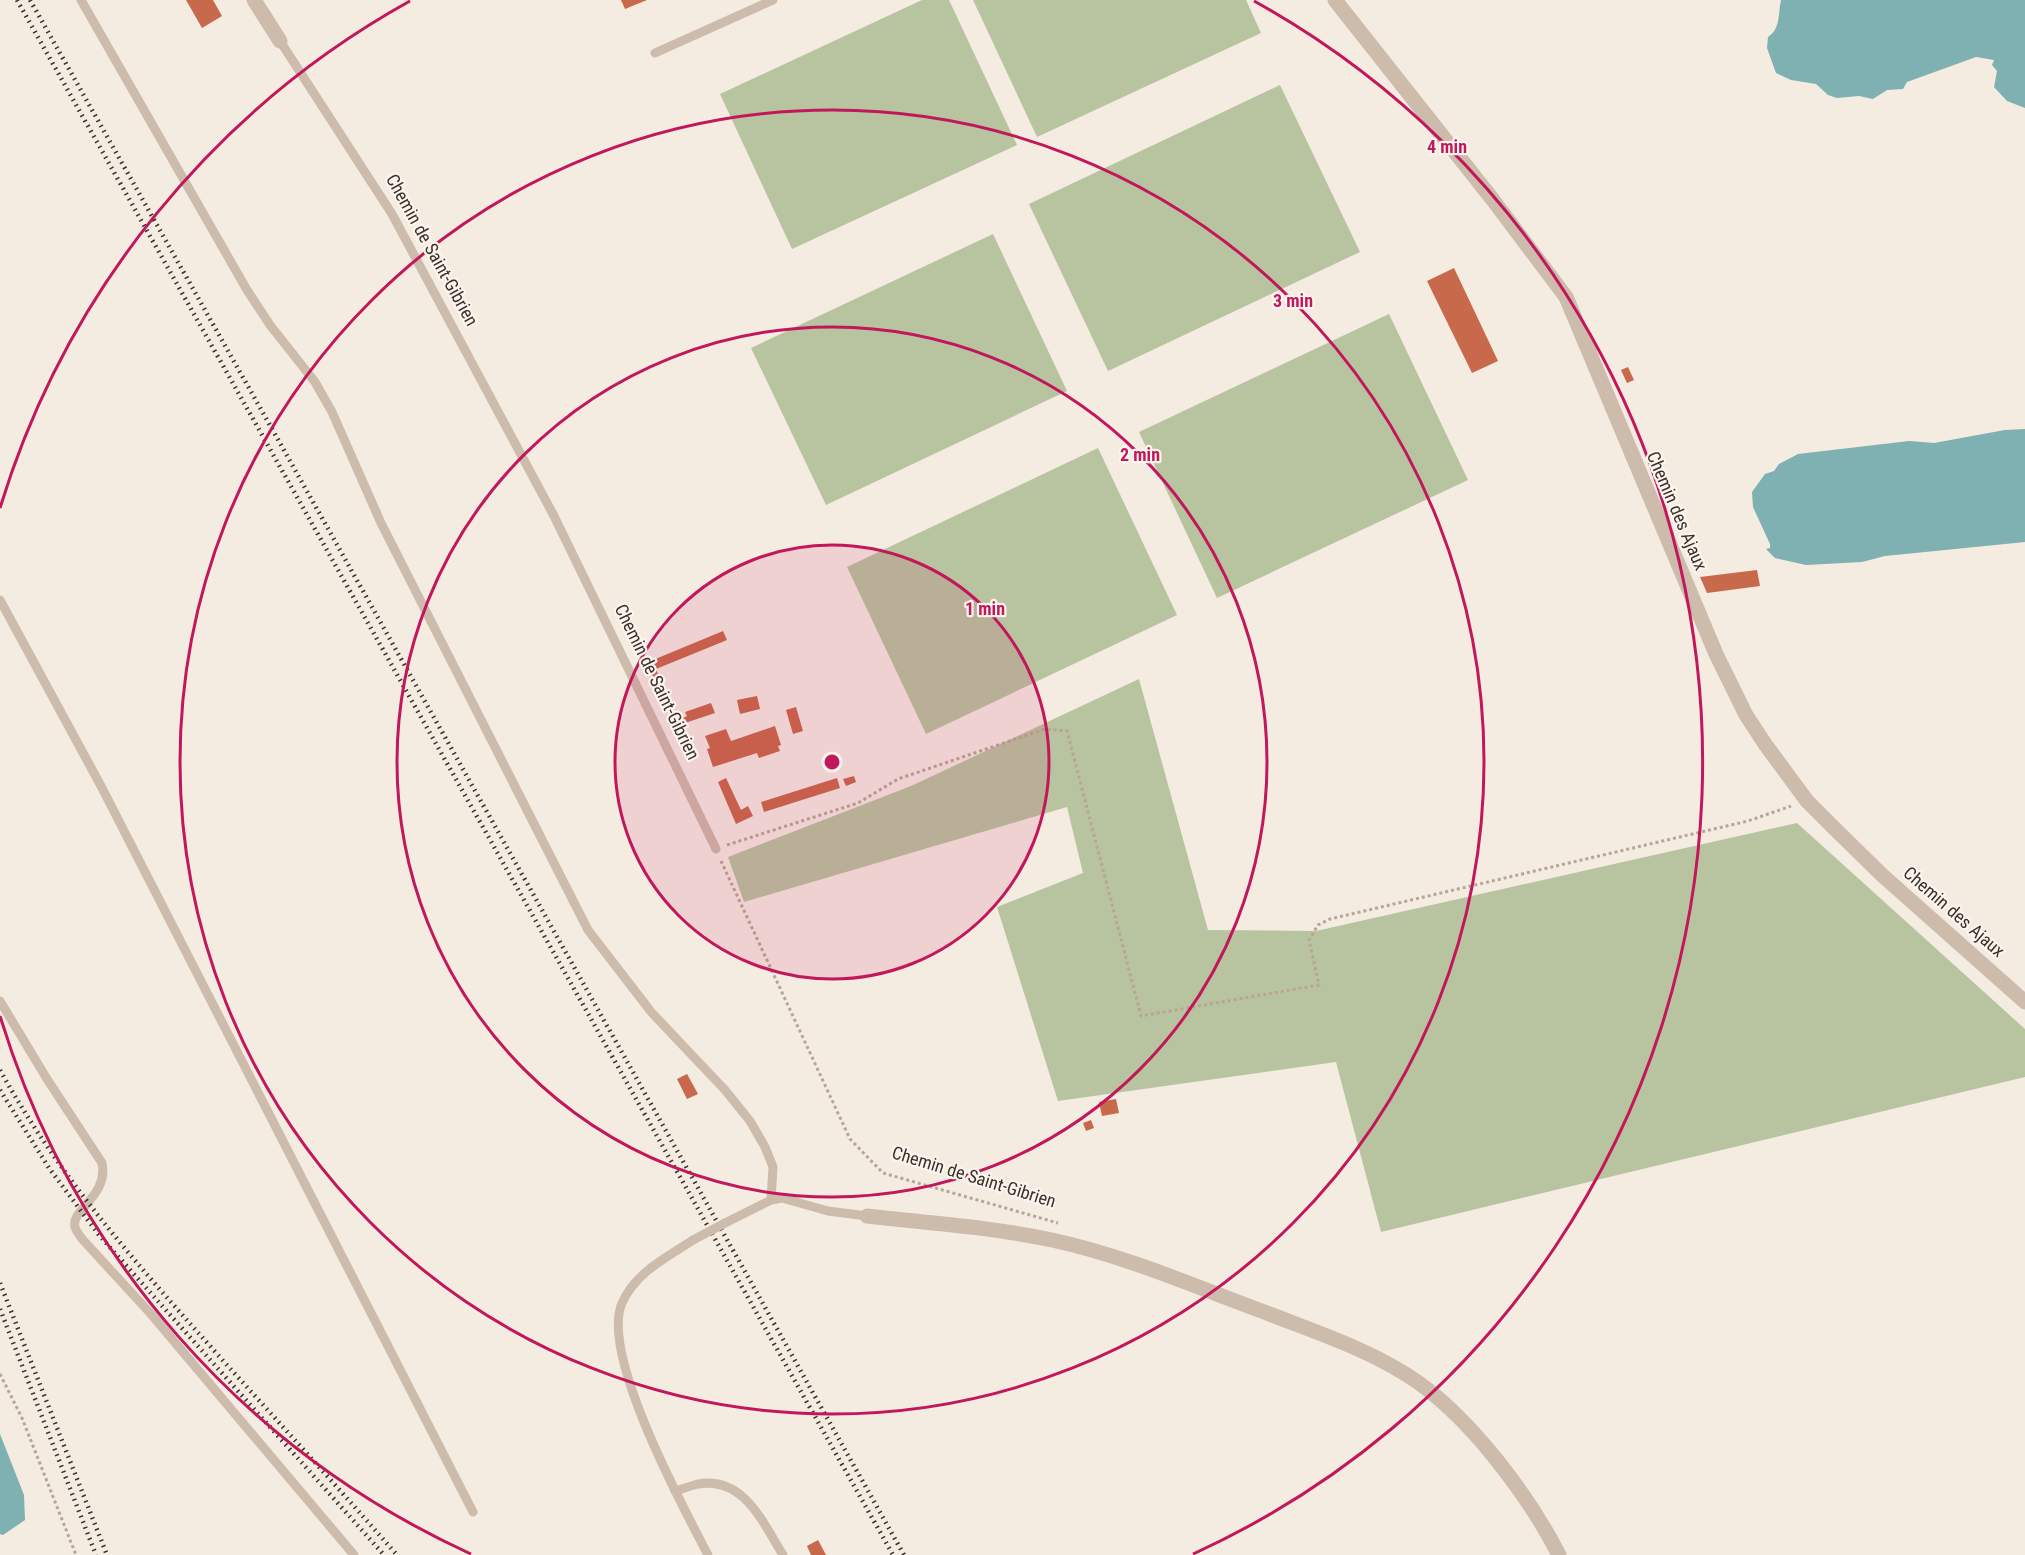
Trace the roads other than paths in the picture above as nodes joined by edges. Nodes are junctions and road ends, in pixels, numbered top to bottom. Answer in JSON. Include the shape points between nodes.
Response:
{"nodes":[{"id":1,"x":81,"y":0,"type":"edge"},
{"id":2,"x":254,"y":0,"type":"edge"},
{"id":3,"x":773,"y":0,"type":"edge"},
{"id":4,"x":1335,"y":0,"type":"edge"},
{"id":5,"x":280,"y":41,"type":"joint"},
{"id":6,"x":655,"y":54,"type":"dead end"},
{"id":7,"x":0,"y":600,"type":"edge"},
{"id":8,"x":716,"y":849,"type":"road end"},
{"id":9,"x":0,"y":1001,"type":"edge"},
{"id":10,"x":2025,"y":1002,"type":"edge"},
{"id":11,"x":771,"y":1200,"type":"junction"},
{"id":12,"x":867,"y":1216,"type":"joint"},
{"id":13,"x":675,"y":1491,"type":"junction"},
{"id":14,"x":474,"y":1512,"type":"dead end"},
{"id":15,"x":354,"y":1555,"type":"edge"},
{"id":16,"x":708,"y":1555,"type":"edge"},
{"id":17,"x":783,"y":1555,"type":"edge"},
{"id":18,"x":1559,"y":1555,"type":"edge"}],
"edges":[{"from":1,"to":11,"type":"lane","via":[[247,290],[315,382],[332,412],[381,523],[588,930],[652,1013],[750,1121],[773,1167]]},
{"from":2,"to":5,"type":"street","name":"Chemin de Saint-Gibrien"},
{"from":3,"to":6,"type":"lane"},
{"from":4,"to":10,"type":"street","name":"Chemin des Ajaux","via":[[1566,297],[1716,654],[1746,716],[1790,780],[1882,875]]},
{"from":5,"to":8,"type":"lane","name":"Chemin de Saint-Gibrien","via":[[392,214],[555,516]]},
{"from":7,"to":14,"type":"lane","via":[[106,796]]},
{"from":9,"to":15,"type":"lane","via":[[102,1163],[104,1173],[98,1192],[76,1218],[75,1228]]},
{"from":11,"to":12,"type":"lane","via":[[782,1198],[828,1211]]},
{"from":11,"to":13,"type":"lane","bridge":true,"via":[[693,1240],[642,1273],[621,1305],[618,1342],[622,1361]]},
{"from":12,"to":18,"type":"street","via":[[1043,1238],[1132,1262],[1334,1339],[1385,1363],[1419,1383],[1465,1424],[1514,1482]]},
{"from":13,"to":16,"type":"lane"},
{"from":13,"to":17,"type":"lane","via":[[699,1484],[732,1488],[756,1511]]}]}
